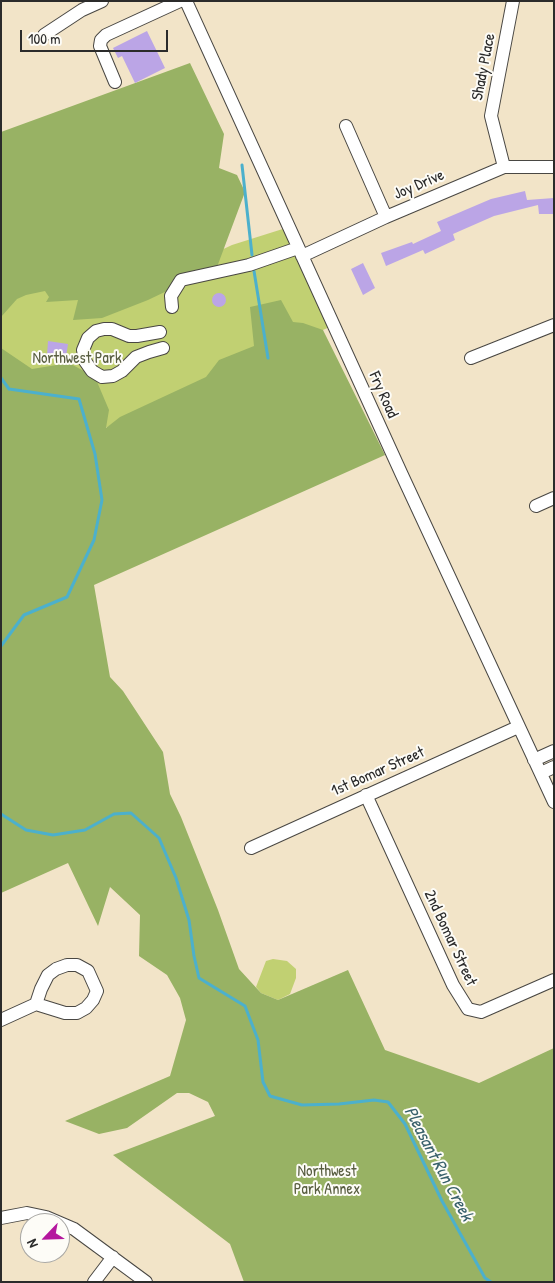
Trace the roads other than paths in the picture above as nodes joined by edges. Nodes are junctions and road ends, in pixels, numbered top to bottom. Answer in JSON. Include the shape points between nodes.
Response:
{"nodes":[{"id":1,"x":102,"y":1,"type":"edge"},
{"id":2,"x":180,"y":1,"type":"edge"},
{"id":3,"x":186,"y":1,"type":"edge"},
{"id":4,"x":513,"y":1,"type":"edge"},
{"id":5,"x":44,"y":35,"type":"dead end"},
{"id":6,"x":115,"y":82,"type":"dead end"},
{"id":7,"x":346,"y":126,"type":"dead end"},
{"id":8,"x":504,"y":167,"type":"junction"},
{"id":9,"x":554,"y":167,"type":"edge"},
{"id":10,"x":386,"y":217,"type":"junction"},
{"id":11,"x":300,"y":252,"type":"junction"},
{"id":12,"x":172,"y":307,"type":"dead end"},
{"id":13,"x":554,"y":325,"type":"edge"},
{"id":14,"x":160,"y":332,"type":"dead end"},
{"id":15,"x":163,"y":348,"type":"dead end"},
{"id":16,"x":471,"y":358,"type":"dead end"},
{"id":17,"x":554,"y":498,"type":"edge"},
{"id":18,"x":536,"y":506,"type":"dead end"},
{"id":19,"x":518,"y":727,"type":"junction"},
{"id":20,"x":554,"y":751,"type":"edge"},
{"id":21,"x":534,"y":760,"type":"junction"},
{"id":22,"x":554,"y":767,"type":"edge"},
{"id":23,"x":541,"y":773,"type":"junction"},
{"id":24,"x":366,"y":795,"type":"junction"},
{"id":25,"x":554,"y":802,"type":"edge"},
{"id":26,"x":251,"y":848,"type":"dead end"},
{"id":27,"x":554,"y":980,"type":"edge"},
{"id":28,"x":36,"y":1004,"type":"junction"},
{"id":29,"x":1,"y":1020,"type":"edge"},
{"id":30,"x":1,"y":1218,"type":"edge"},
{"id":31,"x":112,"y":1257,"type":"junction"},
{"id":32,"x":94,"y":1282,"type":"edge"},
{"id":33,"x":146,"y":1282,"type":"edge"}],
"edges":[{"from":1,"to":5,"type":"street"},
{"from":2,"to":6,"type":"street","via":[[101,40],[100,46]]},
{"from":3,"to":11,"type":"street","name":"Fry Road"},
{"from":4,"to":8,"type":"street","name":"Shady Place","via":[[491,116]]},
{"from":7,"to":10,"type":"street"},
{"from":8,"to":9,"type":"street","name":"Joy Drive"},
{"from":8,"to":10,"type":"street","name":"Joy Drive"},
{"from":10,"to":11,"type":"street","name":"Joy Drive"},
{"from":11,"to":12,"type":"street","name":"Joy Drive","via":[[181,280],[171,296]]},
{"from":11,"to":19,"type":"street","name":"Fry Road"},
{"from":13,"to":16,"type":"street"},
{"from":14,"to":15,"type":"street","via":[[129,336],[104,328],[88,338],[83,350],[85,362],[102,377],[113,376],[136,358]]},
{"from":17,"to":18,"type":"street"},
{"from":19,"to":21,"type":"street","name":"Fry Road"},
{"from":19,"to":24,"type":"street","name":"1st Bomar Street"},
{"from":20,"to":21,"type":"street"},
{"from":21,"to":23,"type":"street","name":"Fry Road"},
{"from":22,"to":23,"type":"street"},
{"from":23,"to":25,"type":"street","name":"Fry Road"},
{"from":24,"to":26,"type":"street","name":"1st Bomar Street"},
{"from":24,"to":27,"type":"street","name":"2nd Bomar Street","via":[[453,985],[468,1009],[481,1012]]},
{"from":28,"to":28,"type":"street","via":[[64,1013],[77,1013],[86,1008],[97,991],[88,971],[67,964],[48,975]]},
{"from":28,"to":29,"type":"street"},
{"from":30,"to":31,"type":"street","via":[[27,1213],[46,1217],[74,1229]]},
{"from":31,"to":32,"type":"street"},
{"from":31,"to":33,"type":"street"}]}
